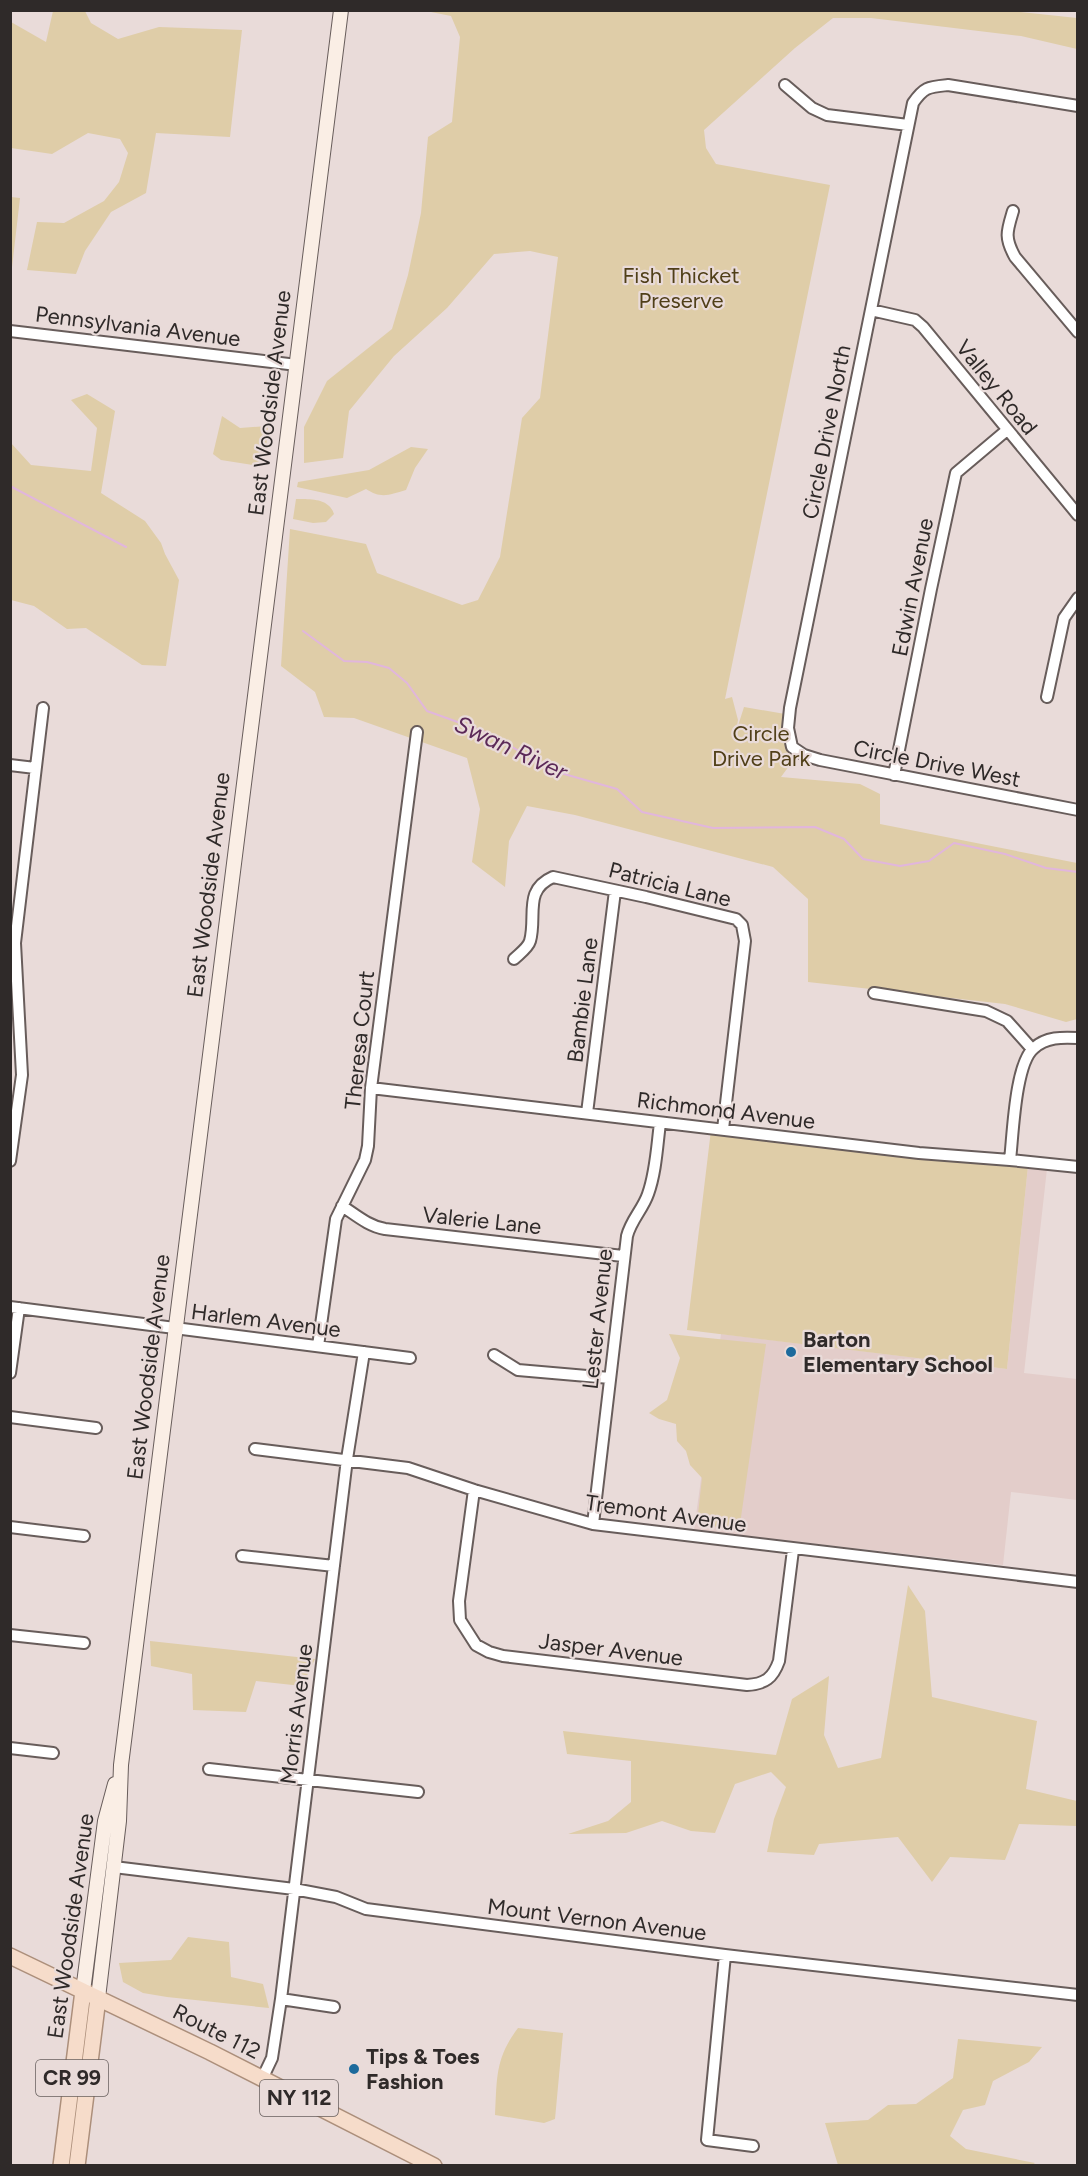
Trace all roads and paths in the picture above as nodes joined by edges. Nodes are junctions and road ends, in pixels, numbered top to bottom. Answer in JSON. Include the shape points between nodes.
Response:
{"nodes":[{"id":1,"x":341,"y":10,"type":"edge"},
{"id":2,"x":785,"y":85,"type":"dead end"},
{"id":3,"x":1077,"y":106,"type":"edge"},
{"id":4,"x":908,"y":125,"type":"junction"},
{"id":5,"x":1013,"y":211,"type":"dead end"},
{"id":6,"x":871,"y":310,"type":"junction"},
{"id":7,"x":10,"y":331,"type":"edge"},
{"id":8,"x":1077,"y":332,"type":"edge"},
{"id":9,"x":297,"y":365,"type":"junction"},
{"id":10,"x":1007,"y":430,"type":"junction"},
{"id":11,"x":1077,"y":515,"type":"edge"},
{"id":12,"x":1077,"y":598,"type":"edge"},
{"id":13,"x":1047,"y":697,"type":"dead end"},
{"id":14,"x":43,"y":708,"type":"dead end"},
{"id":15,"x":417,"y":732,"type":"dead end"},
{"id":16,"x":792,"y":747,"type":"joint"},
{"id":17,"x":10,"y":765,"type":"edge"},
{"id":18,"x":35,"y":768,"type":"junction"},
{"id":19,"x":894,"y":775,"type":"junction"},
{"id":20,"x":1077,"y":810,"type":"edge"},
{"id":21,"x":615,"y":891,"type":"junction"},
{"id":22,"x":514,"y":959,"type":"dead end"},
{"id":23,"x":874,"y":993,"type":"dead end"},
{"id":24,"x":1077,"y":1038,"type":"edge"},
{"id":25,"x":1032,"y":1049,"type":"junction"},
{"id":26,"x":371,"y":1089,"type":"junction"},
{"id":27,"x":587,"y":1113,"type":"junction"},
{"id":28,"x":660,"y":1123,"type":"junction"},
{"id":29,"x":723,"y":1129,"type":"junction"},
{"id":30,"x":1010,"y":1160,"type":"junction"},
{"id":31,"x":10,"y":1161,"type":"edge"},
{"id":32,"x":1077,"y":1167,"type":"edge"},
{"id":33,"x":342,"y":1206,"type":"junction"},
{"id":34,"x":623,"y":1256,"type":"junction"},
{"id":35,"x":15,"y":1308,"type":"edge"},
{"id":36,"x":175,"y":1329,"type":"junction"},
{"id":37,"x":318,"y":1346,"type":"junction"},
{"id":38,"x":364,"y":1352,"type":"junction"},
{"id":39,"x":494,"y":1355,"type":"dead end"},
{"id":40,"x":410,"y":1358,"type":"dead end"},
{"id":41,"x":10,"y":1373,"type":"edge"},
{"id":42,"x":610,"y":1378,"type":"junction"},
{"id":43,"x":10,"y":1417,"type":"edge"},
{"id":44,"x":96,"y":1428,"type":"dead end"},
{"id":45,"x":255,"y":1449,"type":"dead end"},
{"id":46,"x":347,"y":1459,"type":"junction"},
{"id":47,"x":474,"y":1490,"type":"junction"},
{"id":48,"x":593,"y":1524,"type":"junction"},
{"id":49,"x":10,"y":1527,"type":"edge"},
{"id":50,"x":84,"y":1536,"type":"dead end"},
{"id":51,"x":793,"y":1550,"type":"junction"},
{"id":52,"x":242,"y":1556,"type":"dead end"},
{"id":53,"x":334,"y":1566,"type":"junction"},
{"id":54,"x":1077,"y":1582,"type":"edge"},
{"id":55,"x":10,"y":1635,"type":"edge"},
{"id":56,"x":84,"y":1643,"type":"dead end"},
{"id":57,"x":10,"y":1748,"type":"edge"},
{"id":58,"x":53,"y":1753,"type":"dead end"},
{"id":59,"x":121,"y":1765,"type":"junction"},
{"id":60,"x":209,"y":1769,"type":"dead end"},
{"id":61,"x":308,"y":1781,"type":"junction"},
{"id":62,"x":418,"y":1792,"type":"dead end"},
{"id":63,"x":114,"y":1866,"type":"junction"},
{"id":64,"x":294,"y":1889,"type":"junction"},
{"id":65,"x":725,"y":1955,"type":"junction"},
{"id":66,"x":10,"y":1956,"type":"edge"},
{"id":67,"x":83,"y":1991,"type":"junction"},
{"id":68,"x":1077,"y":1995,"type":"edge"},
{"id":69,"x":98,"y":1998,"type":"junction"},
{"id":70,"x":281,"y":1999,"type":"junction"},
{"id":71,"x":334,"y":2007,"type":"dead end"},
{"id":72,"x":262,"y":2079,"type":"junction"},
{"id":73,"x":753,"y":2146,"type":"dead end"},
{"id":74,"x":61,"y":2166,"type":"edge"},
{"id":75,"x":77,"y":2166,"type":"edge"},
{"id":76,"x":434,"y":2166,"type":"edge"}],
"edges":[{"from":1,"to":9,"type":"main road","name":"East Woodside Avenue","number":"CR 99"},
{"from":2,"to":4,"type":"street","via":[[812,108],[827,115]]},
{"from":3,"to":4,"type":"street","name":"Circle Drive North","via":[[934,86],[922,90],[913,103]]},
{"from":4,"to":6,"type":"street","name":"Circle Drive North"},
{"from":5,"to":8,"type":"street","via":[[1006,234],[1009,246]]},
{"from":6,"to":10,"type":"street","name":"Valley Road","via":[[915,320],[923,327]]},
{"from":6,"to":16,"type":"street","name":"Circle Drive North","via":[[790,708],[788,728]]},
{"from":7,"to":9,"type":"street","name":"Pennsylvania Avenue"},
{"from":9,"to":36,"type":"main road","name":"East Woodside Avenue","number":"CR 99"},
{"from":10,"to":11,"type":"street","name":"Valley Road"},
{"from":10,"to":19,"type":"street","name":"Edwin Avenue","via":[[956,473]]},
{"from":12,"to":13,"type":"street","via":[[1064,618]]},
{"from":14,"to":18,"type":"street"},
{"from":15,"to":26,"type":"street","name":"Theresa Court"},
{"from":16,"to":19,"type":"street","name":"Circle Drive West","via":[[820,760]]},
{"from":17,"to":18,"type":"street"},
{"from":18,"to":31,"type":"street","via":[[15,943],[22,1075]]},
{"from":19,"to":20,"type":"street","name":"Circle Drive West"},
{"from":21,"to":22,"type":"street","name":"Patricia Lane","via":[[564,878],[543,881],[534,896],[530,943]]},
{"from":21,"to":27,"type":"street","name":"Bambie Lane"},
{"from":21,"to":29,"type":"street","name":"Patricia Lane","via":[[724,916],[742,925],[745,941]]},
{"from":23,"to":25,"type":"street","via":[[986,1011],[1007,1021]]},
{"from":24,"to":25,"type":"street","via":[[1045,1040]]},
{"from":25,"to":30,"type":"street","via":[[1023,1063]]},
{"from":26,"to":27,"type":"street","name":"Richmond Avenue"},
{"from":26,"to":33,"type":"street","name":"Theresa Court","via":[[365,1160]]},
{"from":27,"to":28,"type":"street","name":"Richmond Avenue"},
{"from":28,"to":29,"type":"street","name":"Richmond Avenue"},
{"from":28,"to":34,"type":"street","name":"Lester Avenue","via":[[648,1196],[630,1225]]},
{"from":29,"to":30,"type":"street","name":"Richmond Avenue"},
{"from":30,"to":32,"type":"street","name":"Richmond Avenue"},
{"from":33,"to":34,"type":"street","name":"Valerie Lane","via":[[374,1227],[385,1229]]},
{"from":33,"to":37,"type":"street","name":"Theresa Court","via":[[336,1219]]},
{"from":34,"to":42,"type":"street","name":"Lester Avenue"},
{"from":35,"to":36,"type":"street","name":"Harlem Avenue"},
{"from":35,"to":41,"type":"street"},
{"from":36,"to":37,"type":"street","name":"Harlem Avenue"},
{"from":36,"to":59,"type":"main road","name":"East Woodside Avenue","number":"CR 99"},
{"from":37,"to":38,"type":"street","name":"Harlem Avenue"},
{"from":38,"to":40,"type":"street","name":"Harlem Avenue"},
{"from":38,"to":46,"type":"street","name":"Morris Avenue"},
{"from":39,"to":42,"type":"street","via":[[518,1370]]},
{"from":42,"to":48,"type":"street","name":"Lester Avenue"},
{"from":43,"to":44,"type":"street"},
{"from":45,"to":46,"type":"street","name":"Tremont Avenue"},
{"from":46,"to":47,"type":"street","name":"Tremont Avenue","via":[[408,1468]]},
{"from":46,"to":53,"type":"street","name":"Morris Avenue"},
{"from":47,"to":48,"type":"street","name":"Tremont Avenue"},
{"from":47,"to":51,"type":"street","name":"Jasper Avenue","via":[[459,1601],[460,1620],[476,1645],[503,1656],[747,1685],[767,1682],[779,1661]]},
{"from":48,"to":51,"type":"street","name":"Tremont Avenue"},
{"from":49,"to":50,"type":"street"},
{"from":51,"to":54,"type":"street","name":"Tremont Avenue"},
{"from":52,"to":53,"type":"street"},
{"from":53,"to":61,"type":"street","name":"Morris Avenue"},
{"from":55,"to":56,"type":"street"},
{"from":57,"to":58,"type":"street"},
{"from":59,"to":63,"type":"main road","name":"East Woodside Avenue","number":"CR 99"},
{"from":59,"to":67,"type":"main road","name":"East Woodside Avenue","number":"CR 99","via":[[105,1821]]},
{"from":60,"to":61,"type":"street"},
{"from":61,"to":62,"type":"street"},
{"from":61,"to":64,"type":"street","name":"Morris Avenue"},
{"from":63,"to":64,"type":"street","name":"Mount Vernon Avenue"},
{"from":63,"to":69,"type":"main road","name":"East Woodside Avenue","number":"CR 99"},
{"from":64,"to":65,"type":"street","name":"Mount Vernon Avenue","via":[[336,1897],[366,1909]]},
{"from":64,"to":70,"type":"street","name":"Morris Avenue"},
{"from":65,"to":68,"type":"street","name":"Mount Vernon Avenue"},
{"from":65,"to":73,"type":"street","via":[[707,2140]]},
{"from":66,"to":67,"type":"main road","name":"Route 112","number":"NY 112"},
{"from":67,"to":69,"type":"main road","name":"Route 112","number":"NY 112"},
{"from":67,"to":74,"type":"main road","name":"East Woodside Avenue","number":"CR 99"},
{"from":69,"to":72,"type":"main road","name":"Route 112","number":"NY 112"},
{"from":69,"to":75,"type":"main road","name":"East Woodside Avenue","number":"CR 99"},
{"from":70,"to":71,"type":"street"},
{"from":70,"to":72,"type":"street","name":"Morris Avenue","via":[[272,2058]]},
{"from":72,"to":76,"type":"main road","name":"Route 112","number":"NY 112"}]}
